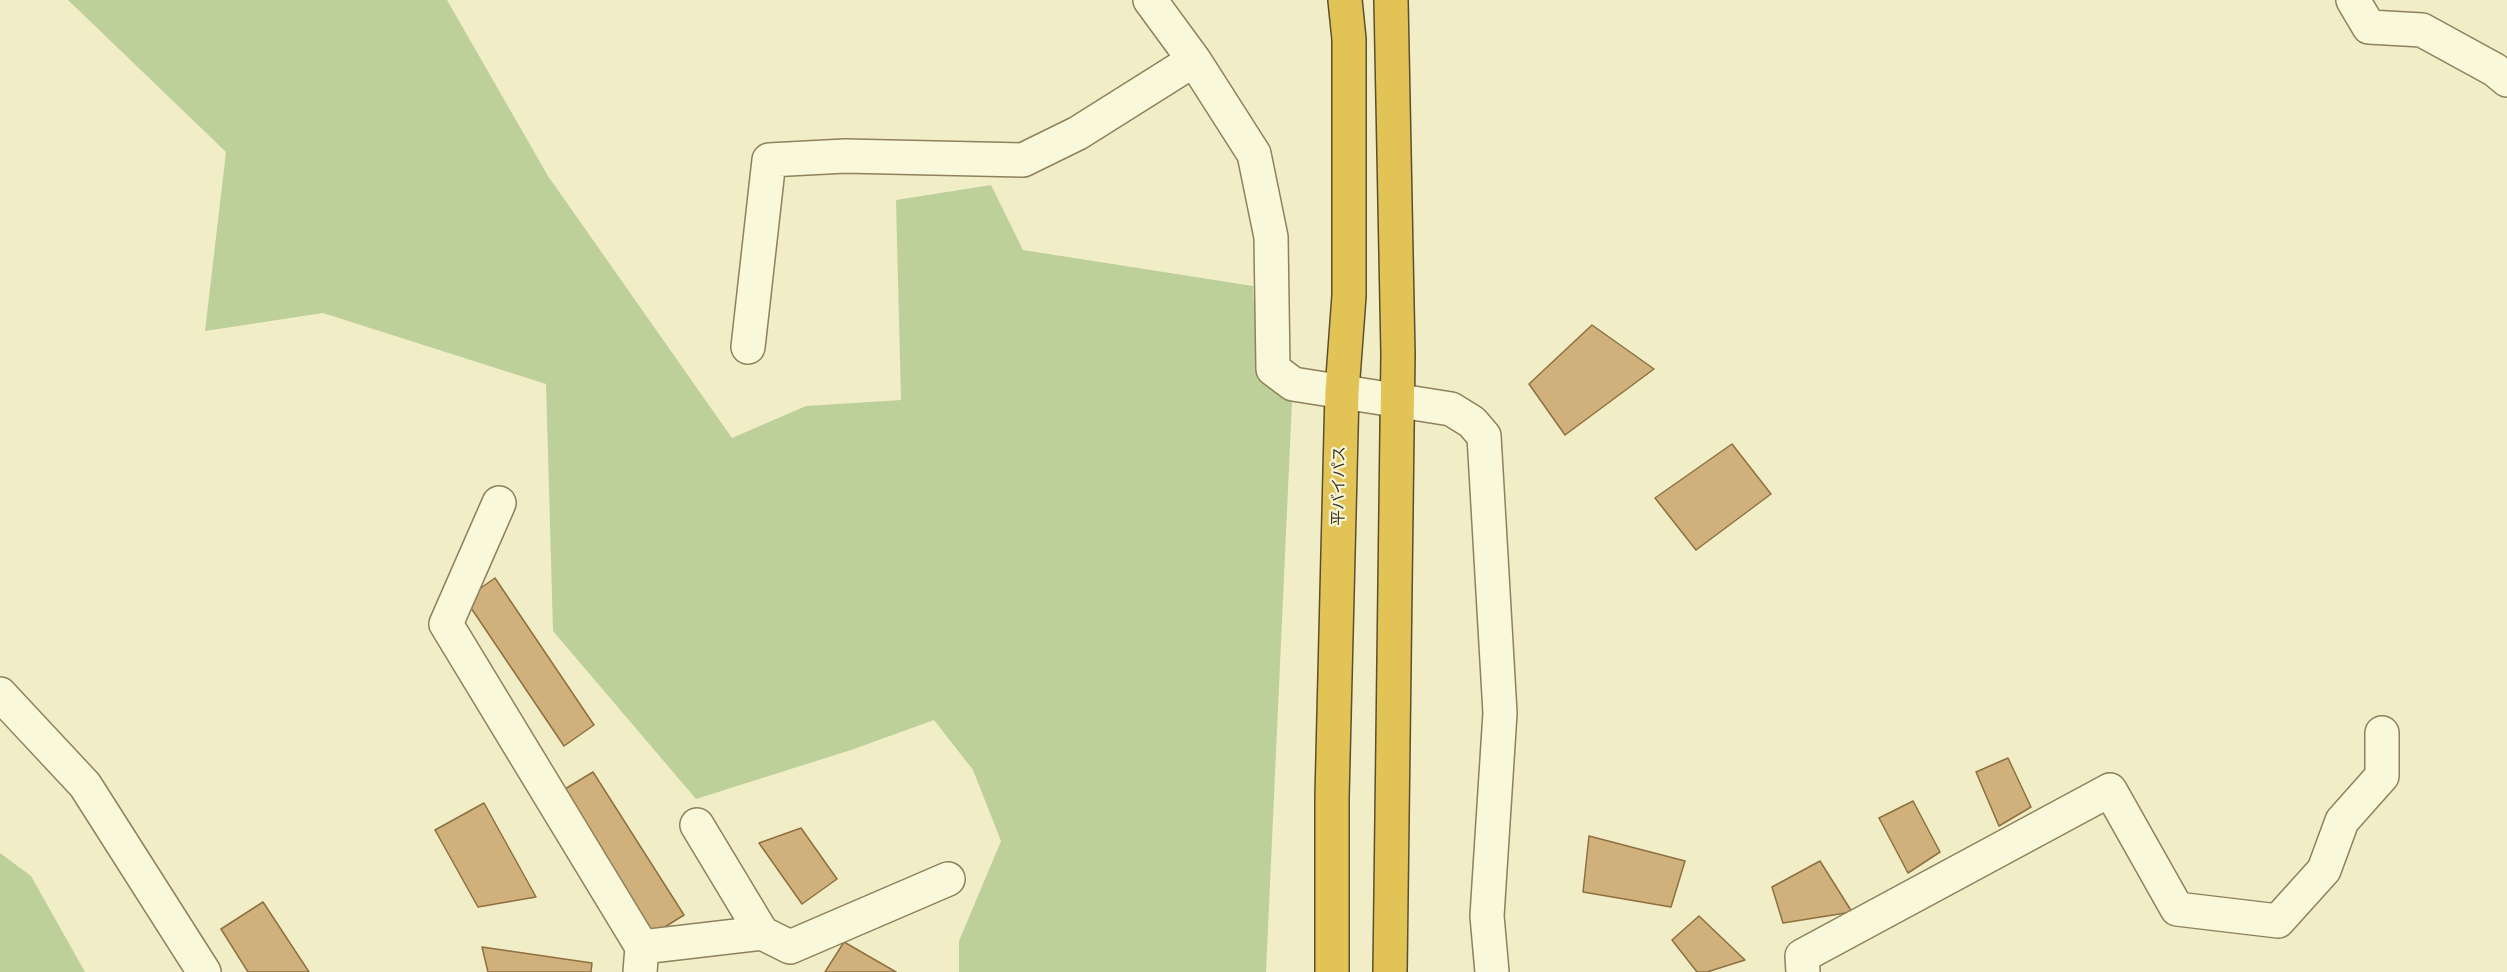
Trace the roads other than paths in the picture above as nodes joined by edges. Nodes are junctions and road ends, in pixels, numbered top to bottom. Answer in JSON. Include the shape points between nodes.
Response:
{"nodes":[{"id":1,"x":1150,"y":0,"type":"edge"},
{"id":2,"x":1345,"y":0,"type":"edge"},
{"id":3,"x":1391,"y":0,"type":"edge"},
{"id":4,"x":2353,"y":0,"type":"edge"},
{"id":5,"x":1194,"y":60,"type":"junction"},
{"id":6,"x":2507,"y":80,"type":"edge"},
{"id":7,"x":748,"y":347,"type":"dead end"},
{"id":8,"x":1342,"y":391,"type":"junction"},
{"id":9,"x":1398,"y":400,"type":"junction"},
{"id":10,"x":499,"y":503,"type":"dead end"},
{"id":11,"x":0,"y":694,"type":"edge"},
{"id":12,"x":2382,"y":734,"type":"dead end"},
{"id":13,"x":697,"y":825,"type":"dead end"},
{"id":14,"x":948,"y":879,"type":"dead end"},
{"id":15,"x":780,"y":951,"type":"edge"},
{"id":16,"x":641,"y":959,"type":"edge"},
{"id":17,"x":204,"y":972,"type":"edge"},
{"id":18,"x":1332,"y":972,"type":"edge"},
{"id":19,"x":1390,"y":972,"type":"edge"},
{"id":20,"x":1492,"y":972,"type":"edge"},
{"id":21,"x":1803,"y":972,"type":"edge"}],
"edges":[{"from":1,"to":5,"type":"street"},
{"from":2,"to":8,"type":"highway","name":"平バイパス","via":[[1349,39],[1350,296]]},
{"from":3,"to":9,"type":"highway"},
{"from":4,"to":6,"type":"street","via":[[2369,27],[2422,30]]},
{"from":5,"to":7,"type":"street","via":[[1078,133],[1023,160],[846,156],[769,160]]},
{"from":5,"to":8,"type":"street","via":[[1254,154],[1271,237],[1273,369],[1293,384]]},
{"from":8,"to":9,"type":"street"},
{"from":8,"to":18,"type":"highway","name":"平バイパス","via":[[1332,797]]},
{"from":9,"to":19,"type":"highway"},
{"from":9,"to":20,"type":"street","via":[[1451,409],[1472,422],[1484,436],[1500,713],[1487,916]]},
{"from":10,"to":16,"type":"street","via":[[446,624]]},
{"from":11,"to":17,"type":"street","via":[[85,785]]},
{"from":12,"to":21,"type":"street","via":[[2382,776],[2342,821],[2324,870],[2278,921],[2177,909],[2110,790],[1802,956]]},
{"from":13,"to":15,"type":"street"},
{"from":14,"to":15,"type":"street"},
{"from":15,"to":16,"type":"street"}]}
